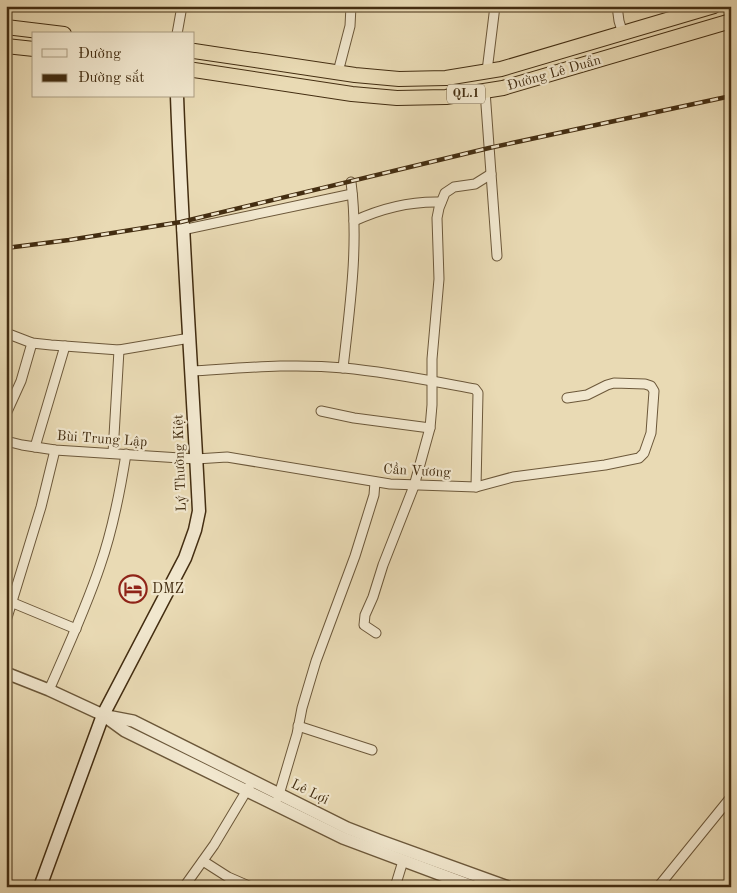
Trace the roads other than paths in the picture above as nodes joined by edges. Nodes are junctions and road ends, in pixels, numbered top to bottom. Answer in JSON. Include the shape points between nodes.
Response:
{"nodes":[{"id":1,"x":182,"y":6,"type":"edge"},
{"id":2,"x":351,"y":6,"type":"edge"},
{"id":3,"x":495,"y":6,"type":"edge"},
{"id":4,"x":617,"y":6,"type":"edge"},
{"id":5,"x":714,"y":6,"type":"edge"},
{"id":6,"x":731,"y":21,"type":"edge"},
{"id":7,"x":6,"y":26,"type":"edge"},
{"id":8,"x":50,"y":32,"type":"edge"},
{"id":9,"x":178,"y":32,"type":"edge"},
{"id":10,"x":624,"y":34,"type":"junction"},
{"id":11,"x":6,"y":46,"type":"edge"},
{"id":12,"x":32,"y":49,"type":"edge"},
{"id":13,"x":195,"y":50,"type":"edge"},
{"id":14,"x":628,"y":52,"type":"junction"},
{"id":15,"x":195,"y":70,"type":"edge"},
{"id":16,"x":487,"y":71,"type":"junction"},
{"id":17,"x":338,"y":72,"type":"junction"},
{"id":18,"x":486,"y":91,"type":"junction"},
{"id":19,"x":177,"y":98,"type":"edge"},
{"id":20,"x":491,"y":174,"type":"junction"},
{"id":21,"x":350,"y":182,"type":"dead end"},
{"id":22,"x":352,"y":194,"type":"junction"},
{"id":23,"x":441,"y":202,"type":"junction"},
{"id":24,"x":354,"y":222,"type":"junction"},
{"id":25,"x":182,"y":230,"type":"junction"},
{"id":26,"x":497,"y":256,"type":"dead end"},
{"id":27,"x":6,"y":333,"type":"edge"},
{"id":28,"x":190,"y":338,"type":"junction"},
{"id":29,"x":32,"y":342,"type":"junction"},
{"id":30,"x":65,"y":346,"type":"junction"},
{"id":31,"x":119,"y":350,"type":"junction"},
{"id":32,"x":343,"y":368,"type":"junction"},
{"id":33,"x":192,"y":371,"type":"junction"},
{"id":34,"x":432,"y":381,"type":"junction"},
{"id":35,"x":567,"y":398,"type":"dead end"},
{"id":36,"x":320,"y":411,"type":"dead end"},
{"id":37,"x":6,"y":414,"type":"edge"},
{"id":38,"x":430,"y":428,"type":"junction"},
{"id":39,"x":6,"y":441,"type":"edge"},
{"id":40,"x":35,"y":447,"type":"junction"},
{"id":41,"x":55,"y":450,"type":"junction"},
{"id":42,"x":113,"y":453,"type":"junction"},
{"id":43,"x":126,"y":454,"type":"junction"},
{"id":44,"x":196,"y":459,"type":"junction"},
{"id":45,"x":375,"y":482,"type":"junction"},
{"id":46,"x":414,"y":486,"type":"junction"},
{"id":47,"x":476,"y":487,"type":"junction"},
{"id":48,"x":9,"y":601,"type":"edge"},
{"id":49,"x":6,"y":621,"type":"edge"},
{"id":50,"x":76,"y":629,"type":"junction"},
{"id":51,"x":376,"y":633,"type":"dead end"},
{"id":52,"x":6,"y":673,"type":"edge"},
{"id":53,"x":49,"y":690,"type":"junction"},
{"id":54,"x":103,"y":715,"type":"junction"},
{"id":55,"x":298,"y":726,"type":"junction"},
{"id":56,"x":179,"y":744,"type":"junction"},
{"id":57,"x":372,"y":750,"type":"dead end"},
{"id":58,"x":174,"y":755,"type":"junction"},
{"id":59,"x":253,"y":781,"type":"junction"},
{"id":60,"x":247,"y":791,"type":"junction"},
{"id":61,"x":279,"y":794,"type":"junction"},
{"id":62,"x":731,"y":797,"type":"edge"},
{"id":63,"x":276,"y":805,"type":"junction"},
{"id":64,"x":345,"y":833,"type":"junction"},
{"id":65,"x":203,"y":861,"type":"junction"},
{"id":66,"x":403,"y":861,"type":"junction"},
{"id":67,"x":448,"y":871,"type":"junction"},
{"id":68,"x":40,"y":887,"type":"edge"},
{"id":69,"x":184,"y":887,"type":"edge"},
{"id":70,"x":251,"y":887,"type":"edge"},
{"id":71,"x":395,"y":887,"type":"edge"},
{"id":72,"x":474,"y":887,"type":"edge"},
{"id":73,"x":508,"y":887,"type":"edge"},
{"id":74,"x":658,"y":887,"type":"edge"}],
"edges":[{"from":1,"to":9,"type":"street"},
{"from":2,"to":17,"type":"street","via":[[350,26]]},
{"from":3,"to":16,"type":"street"},
{"from":4,"to":10,"type":"street"},
{"from":5,"to":10,"type":"highway","name":"Đường Lê Duẩn","number":"QL.1"},
{"from":6,"to":14,"type":"highway","name":"Đường Lê Duẩn","number":"QL.1"},
{"from":7,"to":8,"type":"highway"},
{"from":10,"to":14,"type":"highway"},
{"from":10,"to":16,"type":"highway","name":"Đường Lê Duẩn","number":"QL.1"},
{"from":11,"to":12,"type":"highway"},
{"from":13,"to":17,"type":"highway","name":"Đường Lê Duẩn","number":"QL.1"},
{"from":14,"to":18,"type":"highway","name":"Đường Lê Duẩn","number":"QL.1"},
{"from":15,"to":18,"type":"highway","name":"Đường Lê Duẩn","number":"QL.1","via":[[397,98],[446,97]]},
{"from":16,"to":17,"type":"highway","name":"Đường Lê Duẩn","number":"QL.1","via":[[446,78],[399,79]]},
{"from":18,"to":20,"type":"street"},
{"from":19,"to":25,"type":"main road","name":"Lý Thường Kiệt"},
{"from":20,"to":23,"type":"street","via":[[475,184],[454,187],[445,193]]},
{"from":20,"to":26,"type":"street"},
{"from":21,"to":22,"type":"street"},
{"from":22,"to":24,"type":"street"},
{"from":22,"to":25,"type":"street"},
{"from":23,"to":24,"type":"street","via":[[403,204]]},
{"from":23,"to":34,"type":"street","via":[[437,218],[439,279]]},
{"from":24,"to":32,"type":"street","via":[[354,266]]},
{"from":25,"to":28,"type":"main road","name":"Lý Thường Kiệt"},
{"from":27,"to":29,"type":"street"},
{"from":28,"to":31,"type":"street"},
{"from":28,"to":33,"type":"main road","name":"Lý Thường Kiệt"},
{"from":29,"to":30,"type":"street"},
{"from":29,"to":37,"type":"street","via":[[21,381]]},
{"from":30,"to":31,"type":"street"},
{"from":30,"to":40,"type":"street"},
{"from":31,"to":42,"type":"street"},
{"from":32,"to":33,"type":"street","via":[[276,366]]},
{"from":32,"to":34,"type":"street"},
{"from":33,"to":44,"type":"main road","name":"Lý Thường Kiệt"},
{"from":34,"to":38,"type":"street"},
{"from":34,"to":47,"type":"street","via":[[478,392]]},
{"from":35,"to":47,"type":"street","name":"Cần Vương","via":[[587,395],[614,383],[653,387],[650,439],[644,453],[636,459],[513,477]]},
{"from":36,"to":38,"type":"street"},
{"from":38,"to":46,"type":"street"},
{"from":39,"to":40,"type":"street","name":"Bùi Trung Lập"},
{"from":40,"to":41,"type":"street","name":"Bùi Trung Lập"},
{"from":41,"to":42,"type":"street","name":"Bùi Trung Lập"},
{"from":41,"to":48,"type":"street","via":[[40,508]]},
{"from":42,"to":43,"type":"street","name":"Bùi Trung Lập"},
{"from":43,"to":44,"type":"street","name":"Bùi Trung Lập"},
{"from":43,"to":50,"type":"street","via":[[118,503],[101,565]]},
{"from":44,"to":45,"type":"street","name":"Cần Vương","via":[[227,457]]},
{"from":44,"to":54,"type":"main road","name":"Lý Thường Kiệt","via":[[199,511],[185,558]]},
{"from":45,"to":46,"type":"street","name":"Cần Vương"},
{"from":45,"to":55,"type":"street","via":[[374,496],[316,660]]},
{"from":46,"to":47,"type":"street","name":"Cần Vương"},
{"from":46,"to":51,"type":"street","via":[[364,619],[364,626]]},
{"from":48,"to":49,"type":"street"},
{"from":48,"to":50,"type":"street"},
{"from":50,"to":53,"type":"street"},
{"from":52,"to":53,"type":"street","name":"Lê Lợi"},
{"from":53,"to":54,"type":"street","name":"Lê Lợi"},
{"from":54,"to":56,"type":"street","name":"Lê Lợi","via":[[133,722]]},
{"from":54,"to":58,"type":"street","name":"Lê Lợi","via":[[125,731]]},
{"from":54,"to":68,"type":"main road","name":"Lý Thường Kiệt"},
{"from":55,"to":57,"type":"street"},
{"from":55,"to":61,"type":"street"},
{"from":56,"to":58,"type":"street"},
{"from":56,"to":59,"type":"street","name":"Lê Lợi"},
{"from":58,"to":60,"type":"street","name":"Lê Lợi"},
{"from":59,"to":60,"type":"street"},
{"from":59,"to":61,"type":"street","name":"Lê Lợi"},
{"from":60,"to":63,"type":"street","name":"Lê Lợi"},
{"from":60,"to":65,"type":"street"},
{"from":61,"to":63,"type":"street"},
{"from":61,"to":64,"type":"street","name":"Lê Lợi"},
{"from":62,"to":74,"type":"street"},
{"from":63,"to":64,"type":"street","name":"Lê Lợi"},
{"from":64,"to":66,"type":"street","name":"Lê Lợi"},
{"from":64,"to":67,"type":"street","name":"Lê Lợi"},
{"from":65,"to":69,"type":"street"},
{"from":65,"to":70,"type":"street"},
{"from":66,"to":67,"type":"street","name":"Lê Lợi"},
{"from":66,"to":71,"type":"street"},
{"from":67,"to":72,"type":"street","name":"Lê Lợi"},
{"from":67,"to":73,"type":"street","name":"Lê Lợi"}]}
